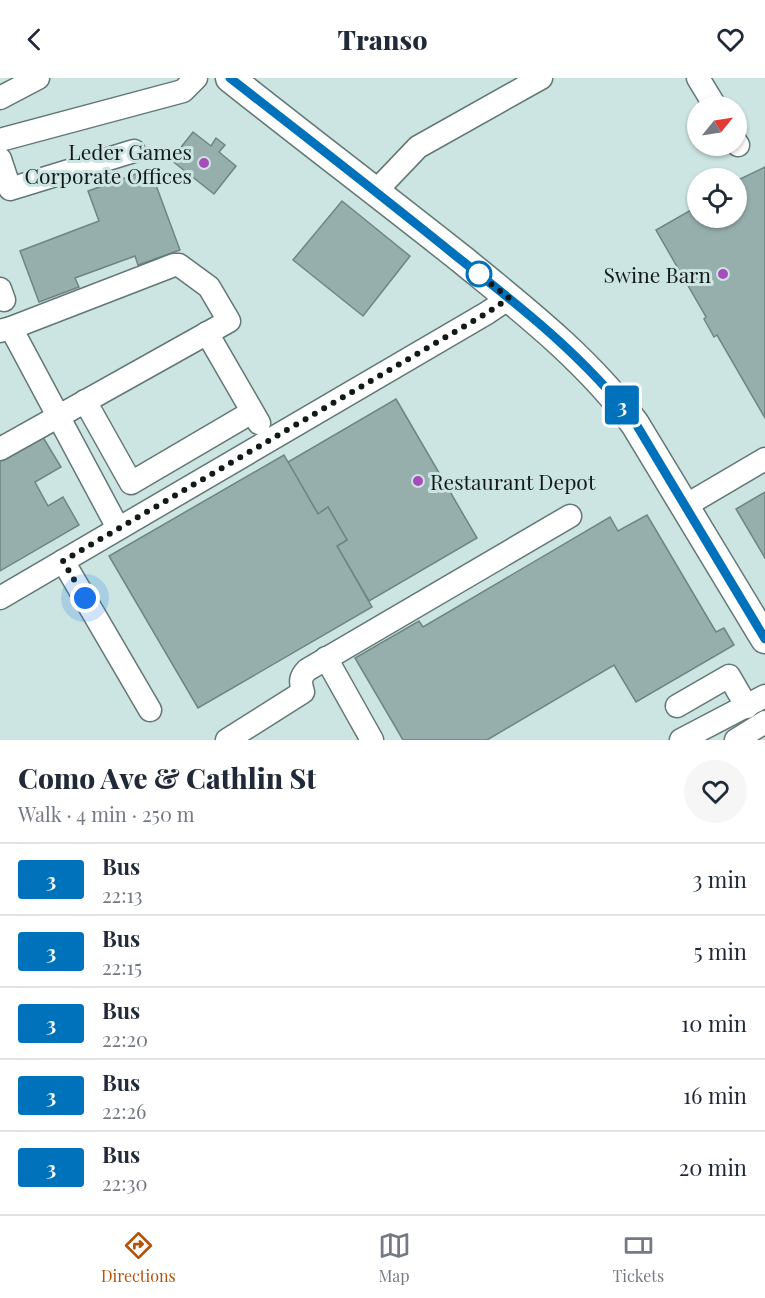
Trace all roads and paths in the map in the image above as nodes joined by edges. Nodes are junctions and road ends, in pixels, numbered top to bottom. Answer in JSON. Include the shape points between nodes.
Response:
{"nodes":[{"id":1,"x":39,"y":78,"type":"edge"},
{"id":2,"x":196,"y":78,"type":"edge"},
{"id":3,"x":230,"y":78,"type":"edge"},
{"id":4,"x":541,"y":78,"type":"edge"},
{"id":5,"x":698,"y":78,"type":"edge"},
{"id":6,"x":709,"y":96,"type":"edge"},
{"id":7,"x":0,"y":98,"type":"edge"},
{"id":8,"x":0,"y":140,"type":"edge"},
{"id":9,"x":134,"y":151,"type":"dead end"},
{"id":10,"x":0,"y":159,"type":"edge"},
{"id":11,"x":5,"y":191,"type":"edge"},
{"id":12,"x":376,"y":191,"type":"junction"},
{"id":13,"x":509,"y":298,"type":"junction"},
{"id":14,"x":5,"y":330,"type":"edge"},
{"id":15,"x":207,"y":333,"type":"junction"},
{"id":16,"x":85,"y":400,"type":"junction"},
{"id":17,"x":252,"y":412,"type":"junction"},
{"id":18,"x":58,"y":415,"type":"junction"},
{"id":19,"x":269,"y":440,"type":"junction"},
{"id":20,"x":0,"y":449,"type":"edge"},
{"id":21,"x":765,"y":459,"type":"edge"},
{"id":22,"x":685,"y":506,"type":"junction"},
{"id":23,"x":570,"y":516,"type":"dead end"},
{"id":24,"x":118,"y":528,"type":"junction"},
{"id":25,"x":63,"y":561,"type":"junction"},
{"id":26,"x":4,"y":596,"type":"edge"},
{"id":27,"x":765,"y":639,"type":"edge"},
{"id":28,"x":326,"y":658,"type":"junction"},
{"id":29,"x":756,"y":702,"type":"edge"},
{"id":30,"x":677,"y":706,"type":"dead end"},
{"id":31,"x":150,"y":710,"type":"dead end"},
{"id":32,"x":227,"y":740,"type":"edge"},
{"id":33,"x":372,"y":740,"type":"edge"},
{"id":34,"x":681,"y":740,"type":"edge"}],
"edges":[{"from":1,"to":7,"type":"street"},
{"from":2,"to":8,"type":"street","via":[[183,91]]},
{"from":3,"to":12,"type":"main road"},
{"from":4,"to":12,"type":"street","via":[[418,147]]},
{"from":5,"to":6,"type":"street"},
{"from":9,"to":11,"type":"street"},
{"from":10,"to":11,"type":"street"},
{"from":12,"to":13,"type":"main road"},
{"from":13,"to":19,"type":"street"},
{"from":13,"to":22,"type":"main road","via":[[566,346],[617,399]]},
{"from":14,"to":15,"type":"street","via":[[179,265],[209,287],[229,321]]},
{"from":14,"to":18,"type":"street"},
{"from":15,"to":16,"type":"street"},
{"from":15,"to":17,"type":"street"},
{"from":16,"to":17,"type":"street","via":[[131,483]]},
{"from":16,"to":18,"type":"street"},
{"from":17,"to":19,"type":"street"},
{"from":18,"to":20,"type":"street"},
{"from":18,"to":24,"type":"street"},
{"from":19,"to":24,"type":"street"},
{"from":21,"to":22,"type":"street"},
{"from":22,"to":27,"type":"main road"},
{"from":23,"to":28,"type":"street"},
{"from":24,"to":25,"type":"street"},
{"from":25,"to":26,"type":"street"},
{"from":25,"to":31,"type":"street"},
{"from":28,"to":32,"type":"street","via":[[301,676],[303,692]]},
{"from":28,"to":33,"type":"street"},
{"from":29,"to":30,"type":"street","via":[[729,676]]},
{"from":29,"to":34,"type":"street"}]}
